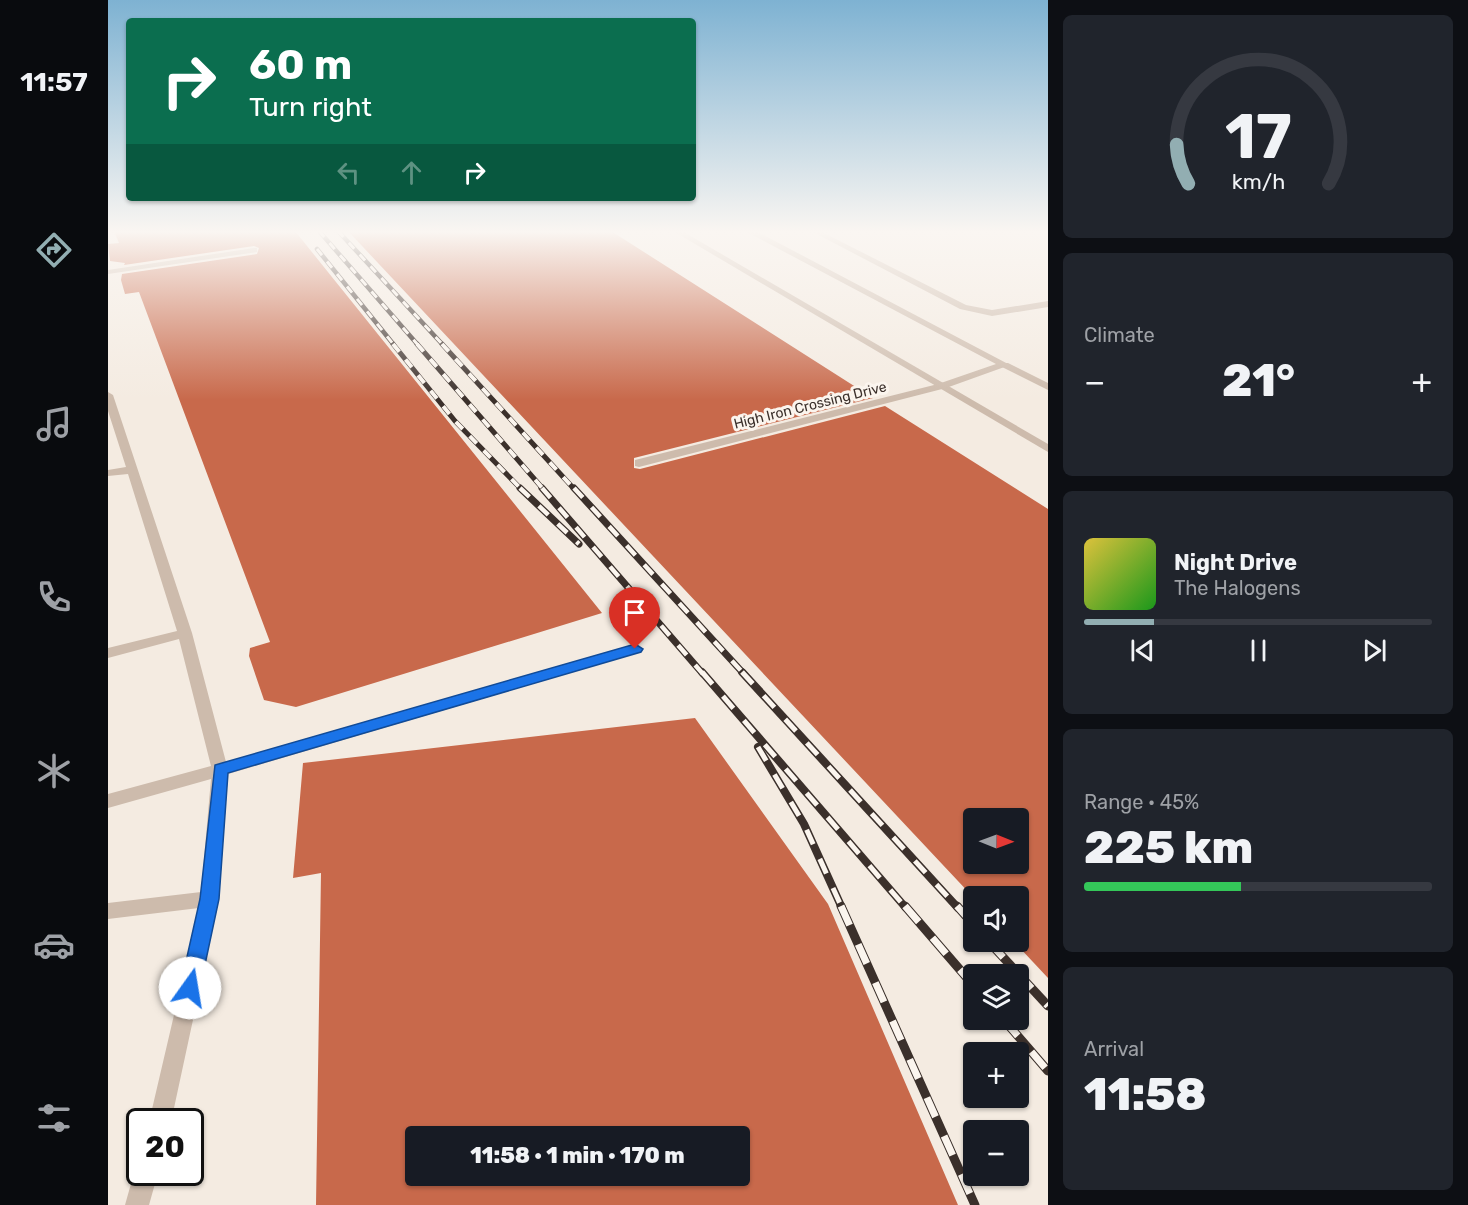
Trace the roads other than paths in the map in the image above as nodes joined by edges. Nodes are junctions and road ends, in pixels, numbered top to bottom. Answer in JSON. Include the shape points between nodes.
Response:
{"nodes":[{"id":1,"x":773,"y":287,"type":"edge"},
{"id":2,"x":856,"y":287,"type":"edge"},
{"id":3,"x":924,"y":287,"type":"edge"},
{"id":4,"x":1048,"y":304,"type":"edge"},
{"id":5,"x":1005,"y":365,"type":"junction"},
{"id":6,"x":942,"y":386,"type":"junction"},
{"id":7,"x":1048,"y":387,"type":"edge"},
{"id":8,"x":108,"y":395,"type":"edge"},
{"id":9,"x":1048,"y":449,"type":"edge"},
{"id":10,"x":639,"y":463,"type":"dead end"},
{"id":11,"x":132,"y":470,"type":"junction"},
{"id":12,"x":108,"y":473,"type":"edge"},
{"id":13,"x":185,"y":633,"type":"junction"},
{"id":14,"x":635,"y":649,"type":"dead end"},
{"id":15,"x":108,"y":653,"type":"edge"},
{"id":16,"x":220,"y":770,"type":"junction"},
{"id":17,"x":108,"y":801,"type":"edge"},
{"id":18,"x":210,"y":899,"type":"junction"},
{"id":19,"x":108,"y":911,"type":"edge"},
{"id":20,"x":163,"y":1108,"type":"edge"},
{"id":21,"x":142,"y":1186,"type":"edge"},
{"id":22,"x":137,"y":1205,"type":"edge"}],
"edges":[{"from":1,"to":6,"type":"lane"},
{"from":2,"to":5,"type":"street"},
{"from":3,"to":4,"type":"lane","via":[[963,307],[992,313]]},
{"from":5,"to":6,"type":"street","name":"High Iron Crossing Drive"},
{"from":5,"to":7,"type":"lane"},
{"from":6,"to":9,"type":"lane"},
{"from":6,"to":10,"type":"street","name":"High Iron Crossing Drive"},
{"from":8,"to":11,"type":"lane"},
{"from":11,"to":12,"type":"lane"},
{"from":11,"to":13,"type":"lane"},
{"from":13,"to":15,"type":"lane"},
{"from":13,"to":16,"type":"lane"},
{"from":14,"to":16,"type":"lane"},
{"from":16,"to":17,"type":"lane"},
{"from":16,"to":18,"type":"lane"},
{"from":18,"to":19,"type":"lane"},
{"from":18,"to":20,"type":"lane"},
{"from":21,"to":22,"type":"lane"}]}
